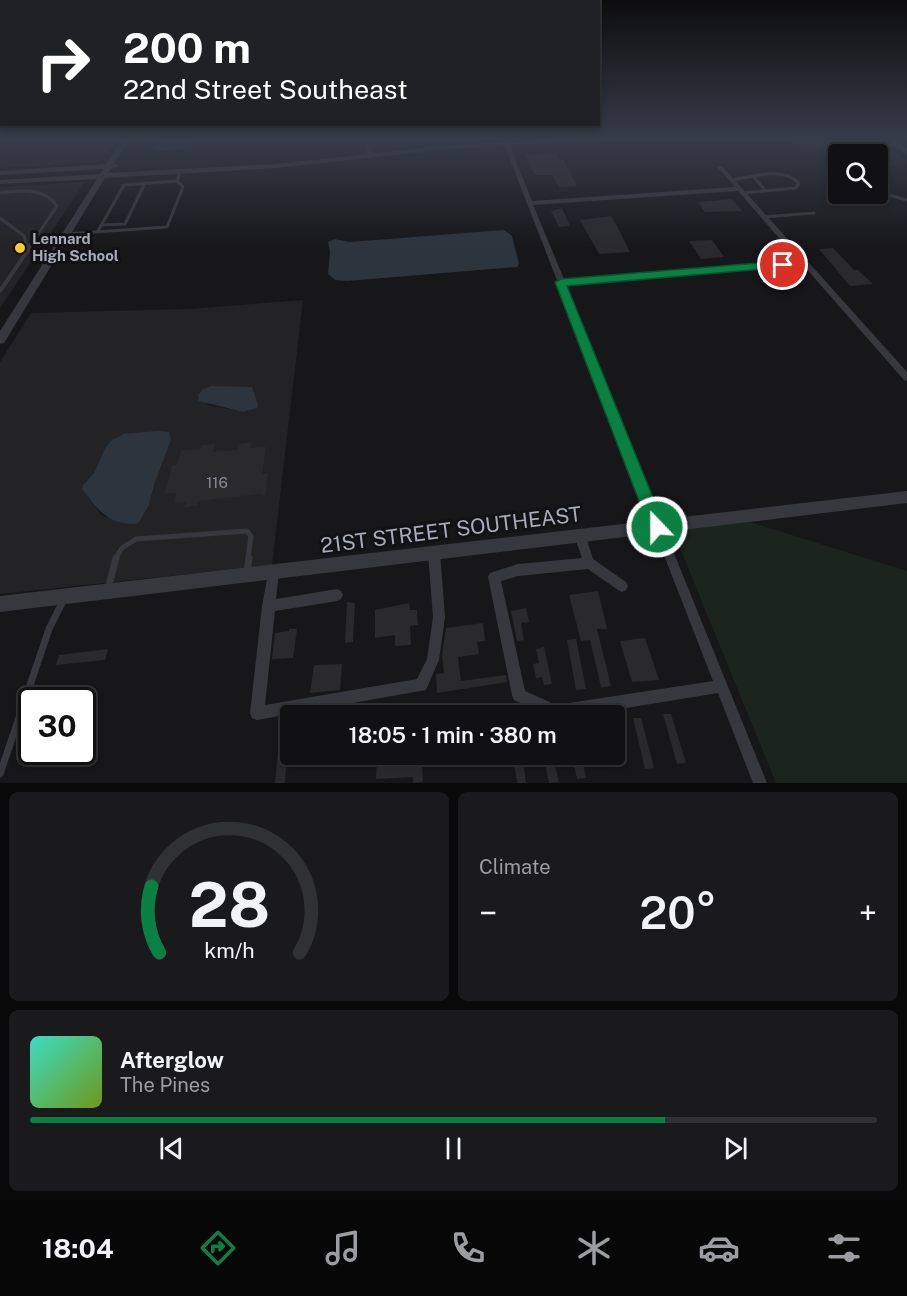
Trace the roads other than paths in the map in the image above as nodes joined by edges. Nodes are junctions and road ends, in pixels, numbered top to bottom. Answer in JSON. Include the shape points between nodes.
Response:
{"nodes":[{"id":1,"x":61,"y":176,"type":"edge"},
{"id":2,"x":101,"y":176,"type":"edge"},
{"id":3,"x":179,"y":176,"type":"edge"},
{"id":4,"x":518,"y":176,"type":"edge"},
{"id":5,"x":728,"y":176,"type":"edge"},
{"id":6,"x":769,"y":176,"type":"edge"},
{"id":7,"x":788,"y":176,"type":"edge"},
{"id":8,"x":754,"y":177,"type":"junction"},
{"id":9,"x":732,"y":180,"type":"junction"},
{"id":10,"x":177,"y":181,"type":"junction"},
{"id":11,"x":0,"y":182,"type":"edge"},
{"id":12,"x":146,"y":183,"type":"junction"},
{"id":13,"x":765,"y":190,"type":"junction"},
{"id":14,"x":741,"y":191,"type":"junction"},
{"id":15,"x":0,"y":193,"type":"edge"},
{"id":16,"x":119,"y":193,"type":"junction"},
{"id":17,"x":888,"y":195,"type":"edge"},
{"id":18,"x":138,"y":198,"type":"junction"},
{"id":19,"x":907,"y":200,"type":"edge"},
{"id":20,"x":121,"y":201,"type":"junction"},
{"id":21,"x":529,"y":203,"type":"junction"},
{"id":22,"x":113,"y":204,"type":"junction"},
{"id":23,"x":126,"y":205,"type":"dead end"},
{"id":24,"x":132,"y":211,"type":"junction"},
{"id":25,"x":122,"y":212,"type":"dead end"},
{"id":26,"x":814,"y":213,"type":"dead end"},
{"id":27,"x":107,"y":215,"type":"junction"},
{"id":28,"x":129,"y":216,"type":"junction"},
{"id":29,"x":112,"y":217,"type":"dead end"},
{"id":30,"x":120,"y":217,"type":"dead end"},
{"id":31,"x":764,"y":217,"type":"junction"},
{"id":32,"x":0,"y":218,"type":"edge"},
{"id":33,"x":102,"y":225,"type":"junction"},
{"id":34,"x":98,"y":231,"type":"junction"},
{"id":35,"x":65,"y":234,"type":"junction"},
{"id":36,"x":28,"y":250,"type":"junction"},
{"id":37,"x":805,"y":263,"type":"junction"},
{"id":38,"x":561,"y":282,"type":"junction"},
{"id":39,"x":0,"y":291,"type":"edge"},
{"id":40,"x":0,"y":340,"type":"edge"},
{"id":41,"x":907,"y":378,"type":"edge"},
{"id":42,"x":907,"y":497,"type":"edge"},
{"id":43,"x":657,"y":527,"type":"junction"},
{"id":44,"x":580,"y":535,"type":"junction"},
{"id":45,"x":434,"y":553,"type":"junction"},
{"id":46,"x":589,"y":563,"type":"junction"},
{"id":47,"x":273,"y":572,"type":"junction"},
{"id":48,"x":246,"y":575,"type":"junction"},
{"id":49,"x":622,"y":586,"type":"dead end"},
{"id":50,"x":107,"y":591,"type":"junction"},
{"id":51,"x":65,"y":596,"type":"junction"},
{"id":52,"x":337,"y":596,"type":"dead end"},
{"id":53,"x":0,"y":604,"type":"edge"},
{"id":54,"x":268,"y":606,"type":"junction"},
{"id":55,"x":722,"y":686,"type":"junction"},
{"id":56,"x":0,"y":774,"type":"edge"},
{"id":57,"x":760,"y":783,"type":"edge"}],
"edges":[{"from":1,"to":11,"type":"street"},
{"from":2,"to":35,"type":"street"},
{"from":3,"to":10,"type":"lane"},
{"from":4,"to":21,"type":"street"},
{"from":5,"to":9,"type":"street"},
{"from":6,"to":8,"type":"lane"},
{"from":7,"to":13,"type":"lane","via":[[799,181],[798,187]]},
{"from":8,"to":9,"type":"lane"},
{"from":8,"to":13,"type":"lane"},
{"from":9,"to":14,"type":"street"},
{"from":10,"to":12,"type":"lane"},
{"from":10,"to":34,"type":"lane","via":[[183,187],[167,227]]},
{"from":12,"to":16,"type":"lane","via":[[124,185]]},
{"from":12,"to":18,"type":"lane"},
{"from":13,"to":14,"type":"lane"},
{"from":14,"to":21,"type":"street"},
{"from":14,"to":31,"type":"street"},
{"from":15,"to":36,"type":"lane","via":[[44,193],[57,206]]},
{"from":16,"to":20,"type":"lane"},
{"from":16,"to":22,"type":"lane"},
{"from":17,"to":19,"type":"lane"},
{"from":18,"to":18,"type":"lane","via":[[132,194]]},
{"from":18,"to":23,"type":"lane"},
{"from":18,"to":24,"type":"lane"},
{"from":20,"to":22,"type":"lane"},
{"from":20,"to":22,"type":"lane"},
{"from":20,"to":27,"type":"lane"},
{"from":21,"to":38,"type":"street"},
{"from":22,"to":27,"type":"lane"},
{"from":24,"to":25,"type":"lane"},
{"from":24,"to":28,"type":"lane"},
{"from":26,"to":31,"type":"lane"},
{"from":27,"to":29,"type":"lane"},
{"from":27,"to":33,"type":"lane"},
{"from":28,"to":30,"type":"lane"},
{"from":28,"to":33,"type":"lane","via":[[125,224]]},
{"from":31,"to":37,"type":"street"},
{"from":32,"to":36,"type":"lane","via":[[24,236]]},
{"from":33,"to":34,"type":"lane"},
{"from":34,"to":35,"type":"lane"},
{"from":35,"to":40,"type":"street"},
{"from":36,"to":39,"type":"lane"},
{"from":37,"to":38,"type":"street"},
{"from":37,"to":41,"type":"street"},
{"from":38,"to":43,"type":"street"},
{"from":42,"to":43,"type":"street","name":"21ST STREET SOUTHEAST"},
{"from":43,"to":44,"type":"street","name":"21ST STREET SOUTHEAST"},
{"from":43,"to":55,"type":"street"},
{"from":44,"to":45,"type":"street","name":"21ST STREET SOUTHEAST"},
{"from":44,"to":46,"type":"street"},
{"from":45,"to":47,"type":"street","name":"21ST STREET SOUTHEAST"},
{"from":45,"to":54,"type":"street","via":[[439,617],[433,660],[421,685],[257,713]]},
{"from":46,"to":49,"type":"street"},
{"from":46,"to":55,"type":"street","via":[[518,570],[494,577],[519,695],[556,712]]},
{"from":47,"to":48,"type":"street","name":"21ST STREET SOUTHEAST"},
{"from":47,"to":54,"type":"street"},
{"from":48,"to":50,"type":"street","name":"21ST STREET SOUTHEAST"},
{"from":48,"to":50,"type":"lane","via":[[250,536],[247,531],[136,539],[116,554]]},
{"from":50,"to":51,"type":"street","name":"21ST STREET SOUTHEAST"},
{"from":51,"to":53,"type":"street","name":"21ST STREET SOUTHEAST"},
{"from":51,"to":56,"type":"lane","via":[[49,629]]},
{"from":52,"to":54,"type":"street"},
{"from":55,"to":57,"type":"street"}]}
